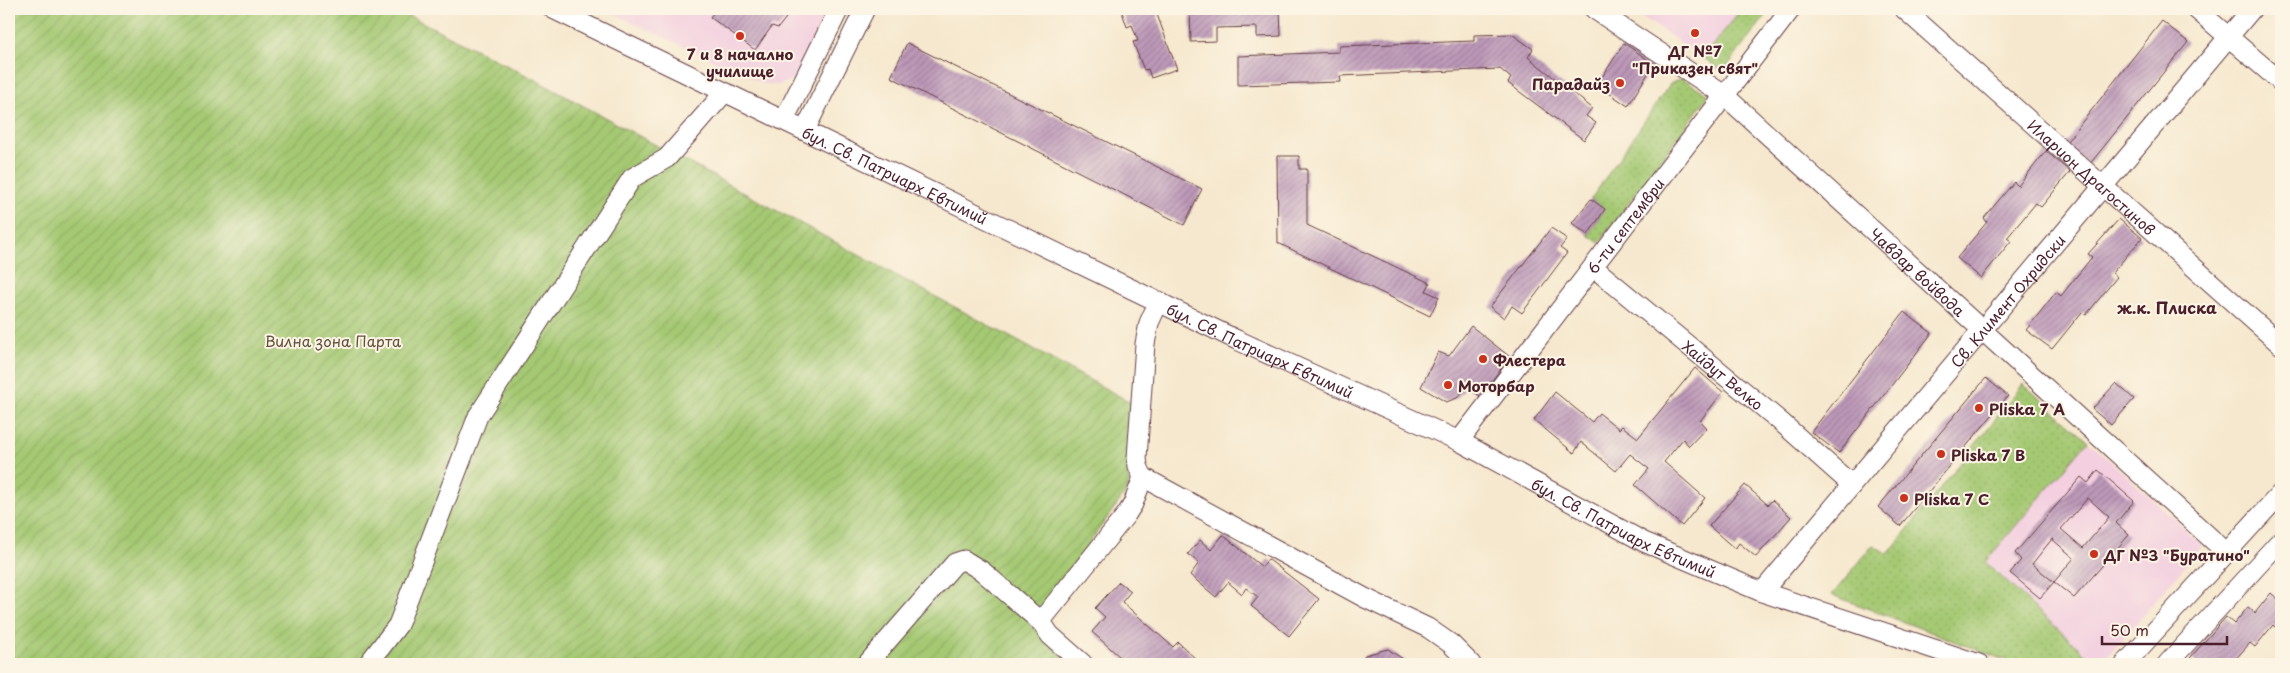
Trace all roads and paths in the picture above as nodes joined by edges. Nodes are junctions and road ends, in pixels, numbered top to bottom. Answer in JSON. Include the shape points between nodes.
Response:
{"nodes":[{"id":1,"x":553,"y":9,"type":"edge"},
{"id":2,"x":839,"y":9,"type":"edge"},
{"id":3,"x":865,"y":9,"type":"edge"},
{"id":4,"x":1594,"y":9,"type":"edge"},
{"id":5,"x":1791,"y":9,"type":"edge"},
{"id":6,"x":1904,"y":9,"type":"edge"},
{"id":7,"x":2196,"y":9,"type":"edge"},
{"id":8,"x":2252,"y":9,"type":"edge"},
{"id":9,"x":2228,"y":38,"type":"junction"},
{"id":10,"x":2281,"y":82,"type":"edge"},
{"id":11,"x":724,"y":93,"type":"junction"},
{"id":12,"x":1724,"y":95,"type":"junction"},
{"id":13,"x":784,"y":120,"type":"junction"},
{"id":14,"x":805,"y":130,"type":"junction"},
{"id":15,"x":2103,"y":186,"type":"junction"},
{"id":16,"x":1593,"y":267,"type":"junction"},
{"id":17,"x":1158,"y":302,"type":"junction"},
{"id":18,"x":1982,"y":330,"type":"junction"},
{"id":19,"x":2281,"y":345,"type":"edge"},
{"id":20,"x":1459,"y":441,"type":"junction"},
{"id":21,"x":1143,"y":477,"type":"junction"},
{"id":22,"x":1852,"y":485,"type":"junction"},
{"id":23,"x":2281,"y":493,"type":"edge"},
{"id":24,"x":2281,"y":540,"type":"edge"},
{"id":25,"x":2227,"y":553,"type":"junction"},
{"id":26,"x":1762,"y":592,"type":"junction"},
{"id":27,"x":1042,"y":623,"type":"junction"},
{"id":28,"x":368,"y":664,"type":"edge"},
{"id":29,"x":867,"y":664,"type":"edge"},
{"id":30,"x":1083,"y":664,"type":"edge"},
{"id":31,"x":1471,"y":664,"type":"edge"},
{"id":32,"x":1979,"y":664,"type":"edge"},
{"id":33,"x":2125,"y":664,"type":"edge"},
{"id":34,"x":2167,"y":664,"type":"edge"}],
"edges":[{"from":1,"to":11,"type":"street","name":"бул. Св. Патриарх Евтимий"},
{"from":2,"to":13,"type":"street"},
{"from":3,"to":14,"type":"street"},
{"from":4,"to":12,"type":"street","name":"Чавдар войвода"},
{"from":5,"to":12,"type":"street","name":"6-ти септември"},
{"from":6,"to":15,"type":"street","name":"Иларион Драгостинов"},
{"from":7,"to":9,"type":"street"},
{"from":8,"to":9,"type":"street","name":"Св. Климент Охридски"},
{"from":9,"to":10,"type":"street"},
{"from":9,"to":15,"type":"street","name":"Св. Климент Охридски"},
{"from":11,"to":13,"type":"street","name":"бул. Св. Патриарх Евтимий"},
{"from":11,"to":28,"type":"street","via":[[668,158],[632,178],[478,416],[398,624]]},
{"from":12,"to":16,"type":"street","name":"6-ти септември"},
{"from":12,"to":18,"type":"street","name":"Чавдар войвода"},
{"from":13,"to":14,"type":"street","name":"бул. Св. Патриарх Евтимий"},
{"from":14,"to":17,"type":"street","name":"бул. Св. Патриарх Евтимий"},
{"from":15,"to":18,"type":"street","name":"Св. Климент Охридски"},
{"from":15,"to":19,"type":"street","name":"Иларион Драгостинов"},
{"from":16,"to":20,"type":"street","name":"6-ти септември"},
{"from":16,"to":22,"type":"street","name":"Хайдут Велко","via":[[1782,422]]},
{"from":17,"to":20,"type":"street","name":"бул. Св. Патриарх Евтимий"},
{"from":17,"to":21,"type":"street","via":[[1145,344],[1137,458]]},
{"from":18,"to":22,"type":"street","name":"Св. Климент Охридски"},
{"from":18,"to":25,"type":"street","name":"Чавдар войвода"},
{"from":20,"to":26,"type":"street","name":"бул. Св. Патриарх Евтимий","via":[[1644,542]]},
{"from":21,"to":27,"type":"street","via":[[1126,515]]},
{"from":21,"to":31,"type":"street","via":[[1365,598],[1428,628]]},
{"from":22,"to":26,"type":"street","name":"Св. Климент Охридски"},
{"from":23,"to":25,"type":"street"},
{"from":24,"to":34,"type":"street"},
{"from":25,"to":33,"type":"street"},
{"from":26,"to":32,"type":"street","name":"бул. Св. Патриарх Евтимий"},
{"from":27,"to":29,"type":"street","via":[[982,571],[964,560],[955,563]]},
{"from":27,"to":30,"type":"street","via":[[1050,635]]}]}
